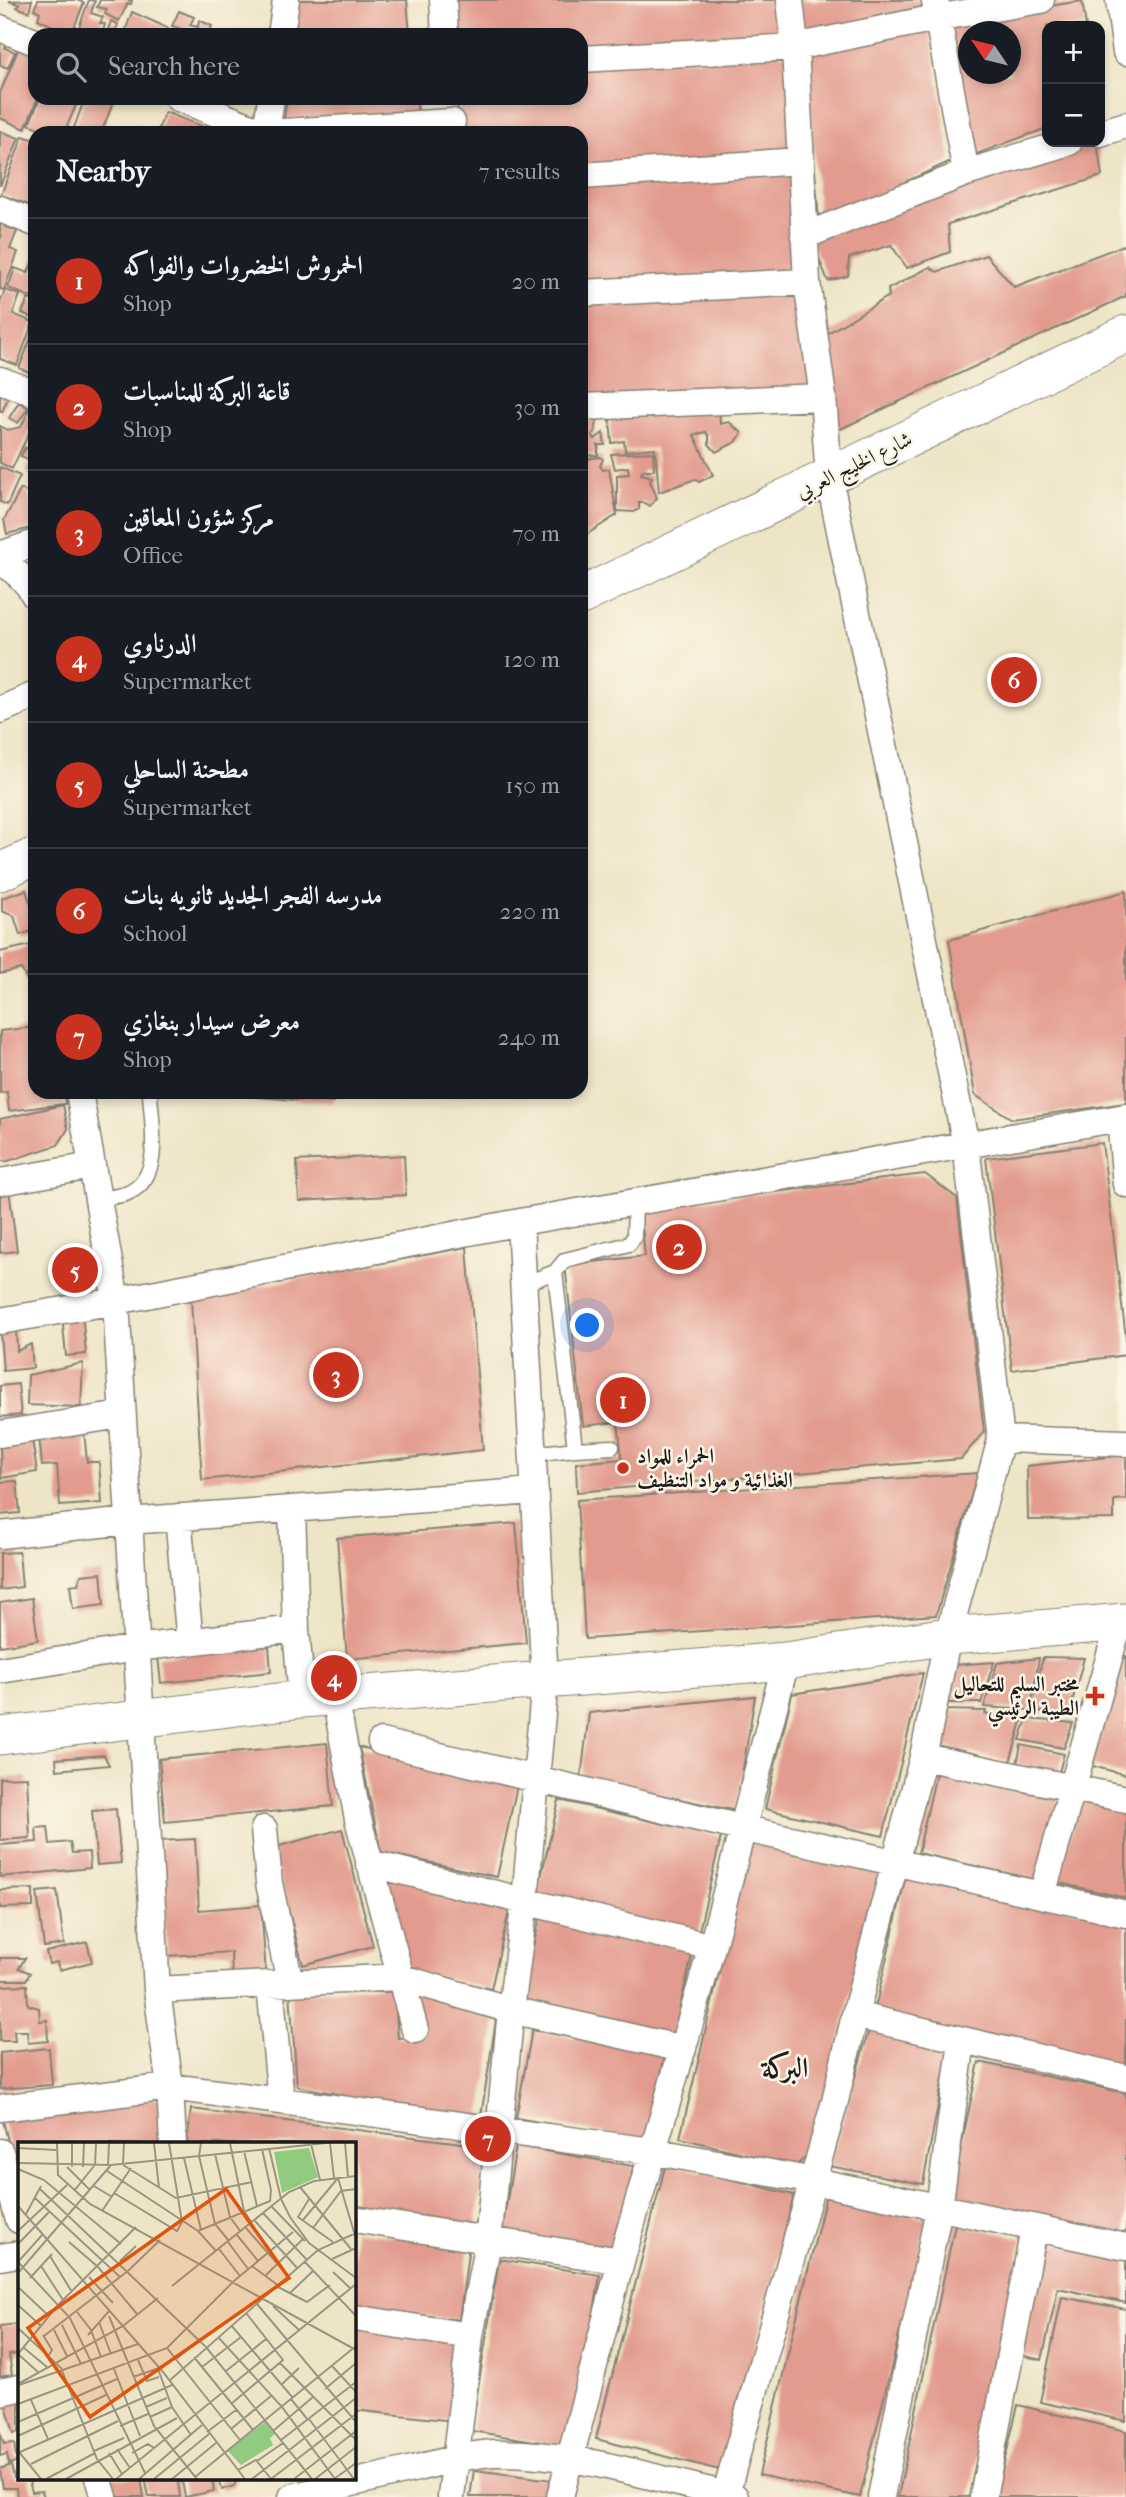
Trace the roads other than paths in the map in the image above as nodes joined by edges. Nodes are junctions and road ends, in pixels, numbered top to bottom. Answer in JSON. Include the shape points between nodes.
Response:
{"nodes":[{"id":1,"x":286,"y":0,"type":"edge"},
{"id":2,"x":443,"y":0,"type":"edge"},
{"id":3,"x":790,"y":0,"type":"edge"},
{"id":4,"x":1041,"y":0,"type":"edge"},
{"id":5,"x":1119,"y":0,"type":"edge"},
{"id":6,"x":935,"y":9,"type":"edge"},
{"id":7,"x":0,"y":28,"type":"edge"},
{"id":8,"x":282,"y":28,"type":"edge"},
{"id":9,"x":445,"y":28,"type":"edge"},
{"id":10,"x":28,"y":39,"type":"edge"},
{"id":11,"x":795,"y":47,"type":"junction"},
{"id":12,"x":1126,"y":52,"type":"edge"},
{"id":13,"x":588,"y":59,"type":"edge"},
{"id":14,"x":196,"y":105,"type":"edge"},
{"id":15,"x":270,"y":105,"type":"edge"},
{"id":16,"x":451,"y":118,"type":"edge"},
{"id":17,"x":1126,"y":125,"type":"edge"},
{"id":18,"x":248,"y":126,"type":"edge"},
{"id":19,"x":267,"y":126,"type":"edge"},
{"id":20,"x":352,"y":126,"type":"edge"},
{"id":21,"x":1105,"y":131,"type":"edge"},
{"id":22,"x":1052,"y":147,"type":"edge"},
{"id":23,"x":800,"y":161,"type":"junction"},
{"id":24,"x":966,"y":173,"type":"junction"},
{"id":25,"x":588,"y":176,"type":"edge"},
{"id":26,"x":0,"y":209,"type":"edge"},
{"id":27,"x":28,"y":220,"type":"edge"},
{"id":28,"x":804,"y":236,"type":"junction"},
{"id":29,"x":807,"y":282,"type":"junction"},
{"id":30,"x":588,"y":293,"type":"edge"},
{"id":31,"x":1126,"y":334,"type":"edge"},
{"id":32,"x":0,"y":380,"type":"edge"},
{"id":33,"x":28,"y":390,"type":"edge"},
{"id":34,"x":823,"y":397,"type":"junction"},
{"id":35,"x":588,"y":407,"type":"edge"},
{"id":36,"x":829,"y":477,"type":"junction"},
{"id":37,"x":28,"y":545,"type":"edge"},
{"id":38,"x":0,"y":555,"type":"edge"},
{"id":39,"x":0,"y":561,"type":"edge"},
{"id":40,"x":28,"y":584,"type":"edge"},
{"id":41,"x":588,"y":593,"type":"edge"},
{"id":42,"x":28,"y":698,"type":"edge"},
{"id":43,"x":0,"y":710,"type":"edge"},
{"id":44,"x":28,"y":859,"type":"edge"},
{"id":45,"x":0,"y":872,"type":"edge"},
{"id":46,"x":80,"y":1099,"type":"edge"},
{"id":47,"x":150,"y":1099,"type":"edge"},
{"id":48,"x":1123,"y":1117,"type":"edge"},
{"id":49,"x":966,"y":1145,"type":"junction"},
{"id":50,"x":92,"y":1166,"type":"junction"},
{"id":51,"x":0,"y":1182,"type":"edge"},
{"id":52,"x":1126,"y":1184,"type":"edge"},
{"id":53,"x":97,"y":1199,"type":"junction"},
{"id":54,"x":635,"y":1202,"type":"junction"},
{"id":55,"x":520,"y":1222,"type":"junction"},
{"id":56,"x":555,"y":1272,"type":"junction"},
{"id":57,"x":524,"y":1284,"type":"junction"},
{"id":58,"x":116,"y":1301,"type":"junction"},
{"id":59,"x":0,"y":1321,"type":"edge"},
{"id":60,"x":121,"y":1415,"type":"junction"},
{"id":61,"x":0,"y":1434,"type":"edge"},
{"id":62,"x":1001,"y":1439,"type":"junction"},
{"id":63,"x":1126,"y":1443,"type":"edge"},
{"id":64,"x":612,"y":1447,"type":"dead end"},
{"id":65,"x":575,"y":1449,"type":"junction"},
{"id":66,"x":533,"y":1454,"type":"junction"},
{"id":67,"x":535,"y":1492,"type":"junction"},
{"id":68,"x":292,"y":1509,"type":"junction"},
{"id":69,"x":178,"y":1517,"type":"junction"},
{"id":70,"x":128,"y":1521,"type":"junction"},
{"id":71,"x":0,"y":1535,"type":"edge"},
{"id":72,"x":296,"y":1629,"type":"junction"},
{"id":73,"x":1121,"y":1633,"type":"edge"},
{"id":74,"x":948,"y":1636,"type":"junction"},
{"id":75,"x":190,"y":1642,"type":"junction"},
{"id":76,"x":136,"y":1648,"type":"junction"},
{"id":77,"x":786,"y":1661,"type":"junction"},
{"id":78,"x":0,"y":1670,"type":"edge"},
{"id":79,"x":545,"y":1681,"type":"junction"},
{"id":80,"x":319,"y":1698,"type":"junction"},
{"id":81,"x":140,"y":1719,"type":"junction"},
{"id":82,"x":0,"y":1736,"type":"edge"},
{"id":83,"x":381,"y":1742,"type":"dead end"},
{"id":84,"x":923,"y":1757,"type":"junction"},
{"id":85,"x":536,"y":1780,"type":"junction"},
{"id":86,"x":1071,"y":1788,"type":"junction"},
{"id":87,"x":1126,"y":1799,"type":"edge"},
{"id":88,"x":741,"y":1828,"type":"junction"},
{"id":89,"x":264,"y":1829,"type":"dead end"},
{"id":90,"x":896,"y":1861,"type":"junction"},
{"id":91,"x":369,"y":1863,"type":"junction"},
{"id":92,"x":1042,"y":1895,"type":"junction"},
{"id":93,"x":525,"y":1900,"type":"junction"},
{"id":94,"x":1126,"y":1914,"type":"edge"},
{"id":95,"x":712,"y":1947,"type":"junction"},
{"id":96,"x":399,"y":1977,"type":"junction"},
{"id":97,"x":280,"y":1984,"type":"junction"},
{"id":98,"x":157,"y":1990,"type":"junction"},
{"id":99,"x":511,"y":2010,"type":"junction"},
{"id":100,"x":855,"y":2015,"type":"junction"},
{"id":101,"x":415,"y":2030,"type":"dead end"},
{"id":102,"x":962,"y":2040,"type":"junction"},
{"id":103,"x":683,"y":2049,"type":"junction"},
{"id":104,"x":1126,"y":2078,"type":"edge"},
{"id":105,"x":170,"y":2087,"type":"junction"},
{"id":106,"x":281,"y":2101,"type":"junction"},
{"id":107,"x":0,"y":2108,"type":"edge"},
{"id":108,"x":498,"y":2131,"type":"junction"},
{"id":109,"x":173,"y":2142,"type":"edge"},
{"id":110,"x":652,"y":2151,"type":"junction"},
{"id":111,"x":0,"y":2152,"type":"edge"},
{"id":112,"x":814,"y":2180,"type":"junction"},
{"id":113,"x":939,"y":2208,"type":"junction"},
{"id":114,"x":18,"y":2216,"type":"edge"},
{"id":115,"x":355,"y":2219,"type":"edge"},
{"id":116,"x":1034,"y":2229,"type":"junction"},
{"id":117,"x":488,"y":2242,"type":"junction"},
{"id":118,"x":1126,"y":2247,"type":"edge"},
{"id":119,"x":18,"y":2254,"type":"edge"},
{"id":120,"x":0,"y":2257,"type":"edge"},
{"id":121,"x":621,"y":2261,"type":"junction"},
{"id":122,"x":355,"y":2318,"type":"edge"},
{"id":123,"x":470,"y":2336,"type":"junction"},
{"id":124,"x":18,"y":2388,"type":"edge"},
{"id":125,"x":0,"y":2392,"type":"edge"},
{"id":126,"x":456,"y":2459,"type":"junction"},
{"id":127,"x":570,"y":2460,"type":"junction"},
{"id":128,"x":355,"y":2475,"type":"edge"},
{"id":129,"x":99,"y":2480,"type":"edge"},
{"id":130,"x":341,"y":2480,"type":"edge"},
{"id":131,"x":728,"y":2496,"type":"edge"},
{"id":132,"x":104,"y":2497,"type":"edge"},
{"id":133,"x":292,"y":2497,"type":"edge"},
{"id":134,"x":451,"y":2497,"type":"edge"},
{"id":135,"x":560,"y":2497,"type":"edge"},
{"id":136,"x":881,"y":2497,"type":"edge"},
{"id":137,"x":983,"y":2497,"type":"edge"}],
"edges":[{"from":1,"to":8,"type":"street"},
{"from":2,"to":9,"type":"street"},
{"from":3,"to":11,"type":"street"},
{"from":4,"to":6,"type":"street"},
{"from":5,"to":12,"type":"street"},
{"from":6,"to":11,"type":"street"},
{"from":6,"to":24,"type":"street"},
{"from":7,"to":10,"type":"street"},
{"from":11,"to":13,"type":"street"},
{"from":11,"to":23,"type":"street"},
{"from":14,"to":18,"type":"street"},
{"from":15,"to":19,"type":"street"},
{"from":16,"to":20,"type":"street"},
{"from":17,"to":21,"type":"street"},
{"from":22,"to":24,"type":"street"},
{"from":23,"to":25,"type":"street"},
{"from":23,"to":28,"type":"street"},
{"from":24,"to":28,"type":"street"},
{"from":26,"to":27,"type":"street"},
{"from":28,"to":29,"type":"street"},
{"from":29,"to":30,"type":"street"},
{"from":29,"to":34,"type":"street"},
{"from":31,"to":36,"type":"street","name":"شارع الخليج العربي"},
{"from":32,"to":33,"type":"street"},
{"from":34,"to":35,"type":"street"},
{"from":34,"to":36,"type":"street"},
{"from":36,"to":41,"type":"street","name":"شارع الخليج العربي"},
{"from":36,"to":49,"type":"street"},
{"from":37,"to":38,"type":"street"},
{"from":39,"to":40,"type":"street"},
{"from":42,"to":43,"type":"street"},
{"from":44,"to":45,"type":"street"},
{"from":46,"to":50,"type":"street"},
{"from":47,"to":53,"type":"lane","via":[[153,1158],[145,1180],[129,1193]]},
{"from":48,"to":49,"type":"street"},
{"from":48,"to":52,"type":"street"},
{"from":49,"to":54,"type":"street"},
{"from":49,"to":62,"type":"street"},
{"from":50,"to":51,"type":"street"},
{"from":50,"to":53,"type":"street"},
{"from":53,"to":58,"type":"street"},
{"from":54,"to":55,"type":"street"},
{"from":54,"to":56,"type":"lane","via":[[634,1237],[629,1244],[565,1260]]},
{"from":55,"to":57,"type":"street"},
{"from":55,"to":58,"type":"street"},
{"from":56,"to":57,"type":"lane"},
{"from":56,"to":65,"type":"lane"},
{"from":57,"to":66,"type":"street"},
{"from":58,"to":59,"type":"street"},
{"from":58,"to":60,"type":"street"},
{"from":60,"to":61,"type":"street"},
{"from":60,"to":70,"type":"street"},
{"from":62,"to":63,"type":"street"},
{"from":62,"to":74,"type":"street"},
{"from":64,"to":65,"type":"lane"},
{"from":65,"to":66,"type":"lane"},
{"from":66,"to":67,"type":"street"},
{"from":67,"to":68,"type":"street"},
{"from":67,"to":79,"type":"street"},
{"from":68,"to":69,"type":"street"},
{"from":68,"to":72,"type":"street"},
{"from":69,"to":70,"type":"street"},
{"from":69,"to":75,"type":"street"},
{"from":70,"to":71,"type":"street"},
{"from":70,"to":76,"type":"street"},
{"from":72,"to":75,"type":"street"},
{"from":72,"to":80,"type":"street"},
{"from":73,"to":74,"type":"street"},
{"from":73,"to":86,"type":"street"},
{"from":74,"to":77,"type":"street"},
{"from":74,"to":84,"type":"street"},
{"from":75,"to":76,"type":"street"},
{"from":76,"to":78,"type":"street"},
{"from":76,"to":81,"type":"street"},
{"from":77,"to":79,"type":"street"},
{"from":77,"to":88,"type":"street"},
{"from":79,"to":80,"type":"street"},
{"from":79,"to":85,"type":"street"},
{"from":80,"to":81,"type":"street"},
{"from":80,"to":91,"type":"street","via":[[351,1788]]},
{"from":81,"to":82,"type":"street"},
{"from":81,"to":98,"type":"street"},
{"from":83,"to":85,"type":"street"},
{"from":84,"to":86,"type":"street"},
{"from":84,"to":90,"type":"street"},
{"from":85,"to":88,"type":"street"},
{"from":85,"to":93,"type":"street"},
{"from":86,"to":87,"type":"street"},
{"from":86,"to":92,"type":"street"},
{"from":88,"to":90,"type":"street"},
{"from":88,"to":95,"type":"street"},
{"from":89,"to":97,"type":"street"},
{"from":90,"to":92,"type":"street"},
{"from":90,"to":100,"type":"street"},
{"from":91,"to":93,"type":"street"},
{"from":91,"to":96,"type":"street"},
{"from":92,"to":94,"type":"street"},
{"from":93,"to":95,"type":"street"},
{"from":93,"to":99,"type":"street"},
{"from":95,"to":103,"type":"street"},
{"from":96,"to":97,"type":"street"},
{"from":96,"to":99,"type":"street"},
{"from":96,"to":101,"type":"street"},
{"from":97,"to":98,"type":"street"},
{"from":97,"to":106,"type":"street"},
{"from":98,"to":105,"type":"street"},
{"from":99,"to":103,"type":"street"},
{"from":99,"to":108,"type":"street"},
{"from":100,"to":102,"type":"street"},
{"from":100,"to":112,"type":"street"},
{"from":102,"to":104,"type":"street"},
{"from":102,"to":113,"type":"street"},
{"from":103,"to":110,"type":"street"},
{"from":105,"to":106,"type":"street"},
{"from":105,"to":107,"type":"street"},
{"from":105,"to":109,"type":"street"},
{"from":106,"to":108,"type":"street"},
{"from":108,"to":110,"type":"street"},
{"from":108,"to":117,"type":"street"},
{"from":110,"to":112,"type":"street"},
{"from":110,"to":121,"type":"street"},
{"from":111,"to":114,"type":"street"},
{"from":112,"to":113,"type":"street"},
{"from":112,"to":131,"type":"street"},
{"from":113,"to":116,"type":"street"},
{"from":113,"to":136,"type":"street"},
{"from":115,"to":117,"type":"street"},
{"from":116,"to":118,"type":"street"},
{"from":116,"to":137,"type":"street"},
{"from":117,"to":121,"type":"street"},
{"from":117,"to":123,"type":"street"},
{"from":119,"to":120,"type":"street"},
{"from":121,"to":127,"type":"street"},
{"from":122,"to":123,"type":"street"},
{"from":123,"to":126,"type":"street"},
{"from":124,"to":125,"type":"street"},
{"from":126,"to":127,"type":"street","via":[[492,2453]]},
{"from":126,"to":128,"type":"street"},
{"from":126,"to":134,"type":"street"},
{"from":127,"to":131,"type":"street"},
{"from":127,"to":135,"type":"street"},
{"from":129,"to":132,"type":"street"},
{"from":130,"to":133,"type":"street"}]}
